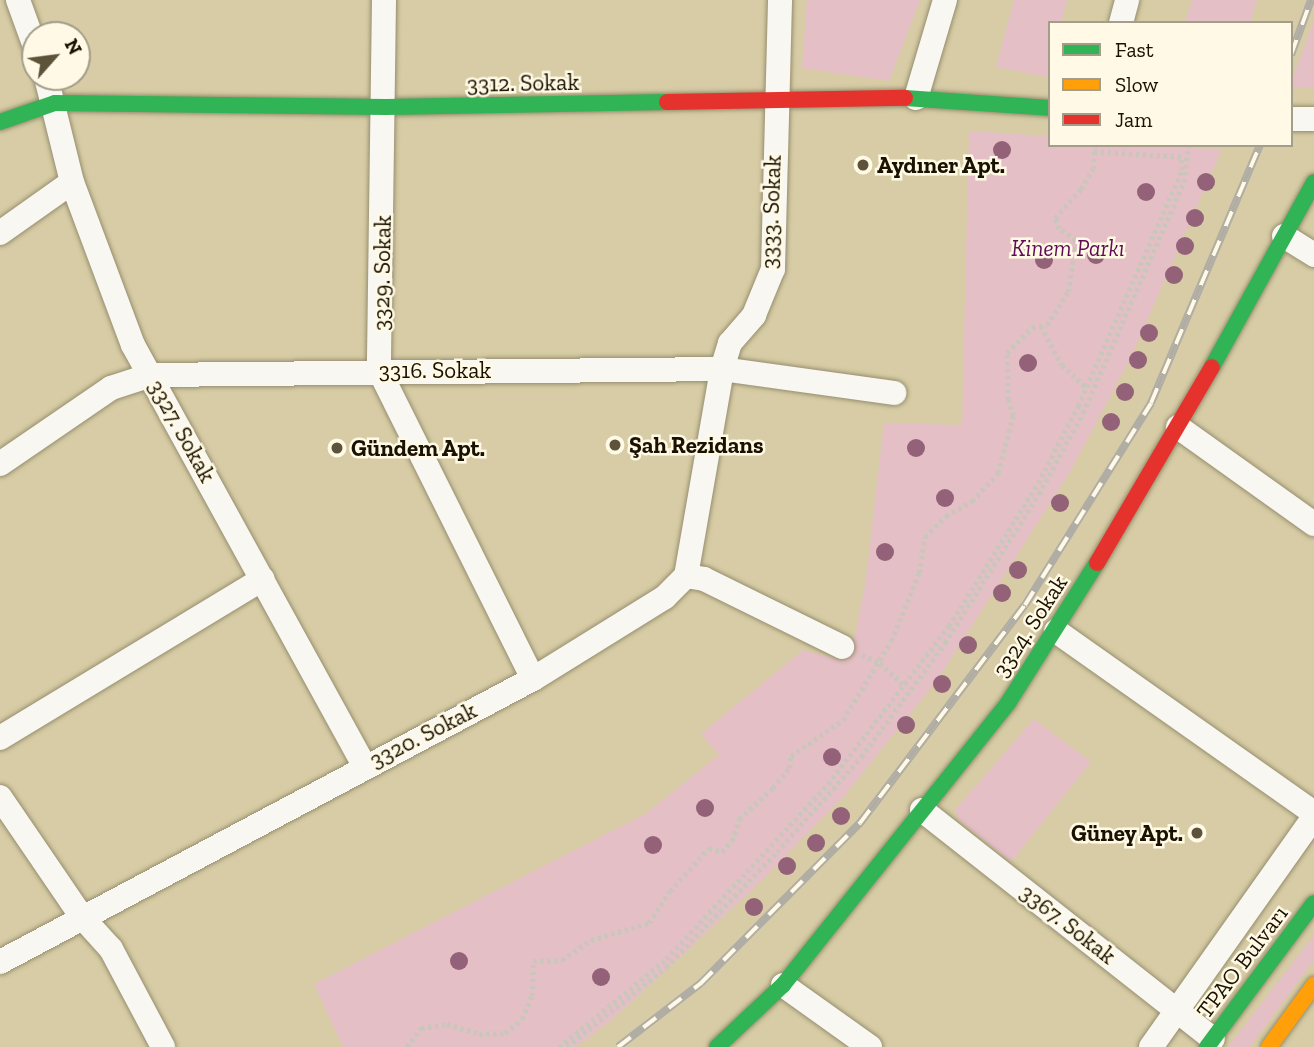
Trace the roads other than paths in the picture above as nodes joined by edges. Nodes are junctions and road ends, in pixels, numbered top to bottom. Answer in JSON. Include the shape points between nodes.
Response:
{"nodes":[{"id":1,"x":18,"y":0,"type":"edge"},
{"id":2,"x":384,"y":0,"type":"edge"},
{"id":3,"x":780,"y":0,"type":"edge"},
{"id":4,"x":945,"y":0,"type":"edge"},
{"id":5,"x":1127,"y":0,"type":"edge"},
{"id":6,"x":26,"y":21,"type":"edge"},
{"id":7,"x":1122,"y":21,"type":"edge"},
{"id":8,"x":51,"y":91,"type":"edge"},
{"id":9,"x":916,"y":98,"type":"junction"},
{"id":10,"x":55,"y":103,"type":"junction"},
{"id":11,"x":774,"y":103,"type":"junction"},
{"id":12,"x":386,"y":107,"type":"junction"},
{"id":13,"x":1048,"y":108,"type":"edge"},
{"id":14,"x":1293,"y":119,"type":"edge"},
{"id":15,"x":1314,"y":119,"type":"edge"},
{"id":16,"x":0,"y":122,"type":"edge"},
{"id":17,"x":1314,"y":182,"type":"edge"},
{"id":18,"x":72,"y":183,"type":"junction"},
{"id":19,"x":0,"y":233,"type":"edge"},
{"id":20,"x":1284,"y":236,"type":"junction"},
{"id":21,"x":1314,"y":255,"type":"edge"},
{"id":22,"x":722,"y":369,"type":"junction"},
{"id":23,"x":379,"y":370,"type":"junction"},
{"id":24,"x":151,"y":375,"type":"junction"},
{"id":25,"x":894,"y":393,"type":"dead end"},
{"id":26,"x":1178,"y":427,"type":"junction"},
{"id":27,"x":0,"y":464,"type":"edge"},
{"id":28,"x":1314,"y":524,"type":"edge"},
{"id":29,"x":686,"y":576,"type":"junction"},
{"id":30,"x":263,"y":579,"type":"junction"},
{"id":31,"x":1056,"y":631,"type":"junction"},
{"id":32,"x":842,"y":647,"type":"road end"},
{"id":33,"x":533,"y":678,"type":"junction"},
{"id":34,"x":0,"y":738,"type":"edge"},
{"id":35,"x":363,"y":766,"type":"junction"},
{"id":36,"x":0,"y":797,"type":"edge"},
{"id":37,"x":922,"y":810,"type":"junction"},
{"id":38,"x":1314,"y":815,"type":"edge"},
{"id":39,"x":1314,"y":903,"type":"edge"},
{"id":40,"x":82,"y":917,"type":"junction"},
{"id":41,"x":0,"y":962,"type":"edge"},
{"id":42,"x":783,"y":985,"type":"junction"},
{"id":43,"x":1314,"y":985,"type":"edge"},
{"id":44,"x":1180,"y":1010,"type":"junction"},
{"id":45,"x":1210,"y":1043,"type":"edge"},
{"id":46,"x":163,"y":1047,"type":"edge"},
{"id":47,"x":718,"y":1047,"type":"edge"},
{"id":48,"x":870,"y":1047,"type":"edge"},
{"id":49,"x":1151,"y":1047,"type":"edge"},
{"id":50,"x":1269,"y":1047,"type":"edge"}],
"edges":[{"from":1,"to":6,"type":"street"},
{"from":2,"to":12,"type":"street","name":"3329. Sokak"},
{"from":3,"to":11,"type":"street","name":"3333. Sokak"},
{"from":4,"to":9,"type":"street"},
{"from":5,"to":7,"type":"street"},
{"from":8,"to":10,"type":"street","name":"3327. Sokak"},
{"from":9,"to":11,"type":"main road","name":"3312. Sokak"},
{"from":9,"to":13,"type":"main road","name":"3312. Sokak"},
{"from":10,"to":12,"type":"main road","name":"3312. Sokak"},
{"from":10,"to":16,"type":"main road","name":"3312. Sokak"},
{"from":10,"to":18,"type":"street","name":"3327. Sokak"},
{"from":11,"to":12,"type":"main road","name":"3312. Sokak"},
{"from":11,"to":22,"type":"street","name":"3333. Sokak","via":[[773,269],[754,315],[730,343]]},
{"from":12,"to":23,"type":"street","name":"3329. Sokak"},
{"from":14,"to":15,"type":"street"},
{"from":17,"to":20,"type":"main road","name":"3324. Sokak"},
{"from":18,"to":19,"type":"street"},
{"from":18,"to":24,"type":"street","name":"3327. Sokak","via":[[133,345]]},
{"from":20,"to":21,"type":"street"},
{"from":20,"to":26,"type":"main road","name":"3324. Sokak"},
{"from":22,"to":23,"type":"street","name":"3316. Sokak"},
{"from":22,"to":25,"type":"street","name":"3316. Sokak"},
{"from":22,"to":29,"type":"street","name":"3333. Sokak"},
{"from":23,"to":24,"type":"street","name":"3316. Sokak"},
{"from":23,"to":33,"type":"street","name":"3329. Sokak"},
{"from":24,"to":27,"type":"street","name":"3316. Sokak","via":[[111,388]]},
{"from":24,"to":30,"type":"street","name":"3327. Sokak"},
{"from":26,"to":28,"type":"street"},
{"from":26,"to":31,"type":"main road","name":"3324. Sokak"},
{"from":29,"to":32,"type":"street","via":[[704,579]]},
{"from":29,"to":33,"type":"street","name":"3320. Sokak","via":[[665,597]]},
{"from":30,"to":34,"type":"street"},
{"from":30,"to":35,"type":"street","name":"3327. Sokak"},
{"from":31,"to":37,"type":"main road","name":"3324. Sokak","via":[[1008,703]]},
{"from":31,"to":38,"type":"street"},
{"from":33,"to":35,"type":"street","name":"3320. Sokak"},
{"from":35,"to":40,"type":"street","name":"3320. Sokak"},
{"from":36,"to":40,"type":"street"},
{"from":37,"to":42,"type":"main road","name":"3324. Sokak"},
{"from":37,"to":44,"type":"street","name":"3367. Sokak"},
{"from":38,"to":44,"type":"street"},
{"from":39,"to":45,"type":"main road","name":"TPAO Bulvarı"},
{"from":40,"to":41,"type":"street","name":"3320. Sokak"},
{"from":40,"to":46,"type":"street","via":[[111,949]]},
{"from":42,"to":47,"type":"main road","name":"3324. Sokak"},
{"from":42,"to":48,"type":"street"},
{"from":43,"to":50,"type":"main road"},
{"from":44,"to":45,"type":"street","name":"3367. Sokak"},
{"from":44,"to":49,"type":"street"}]}
